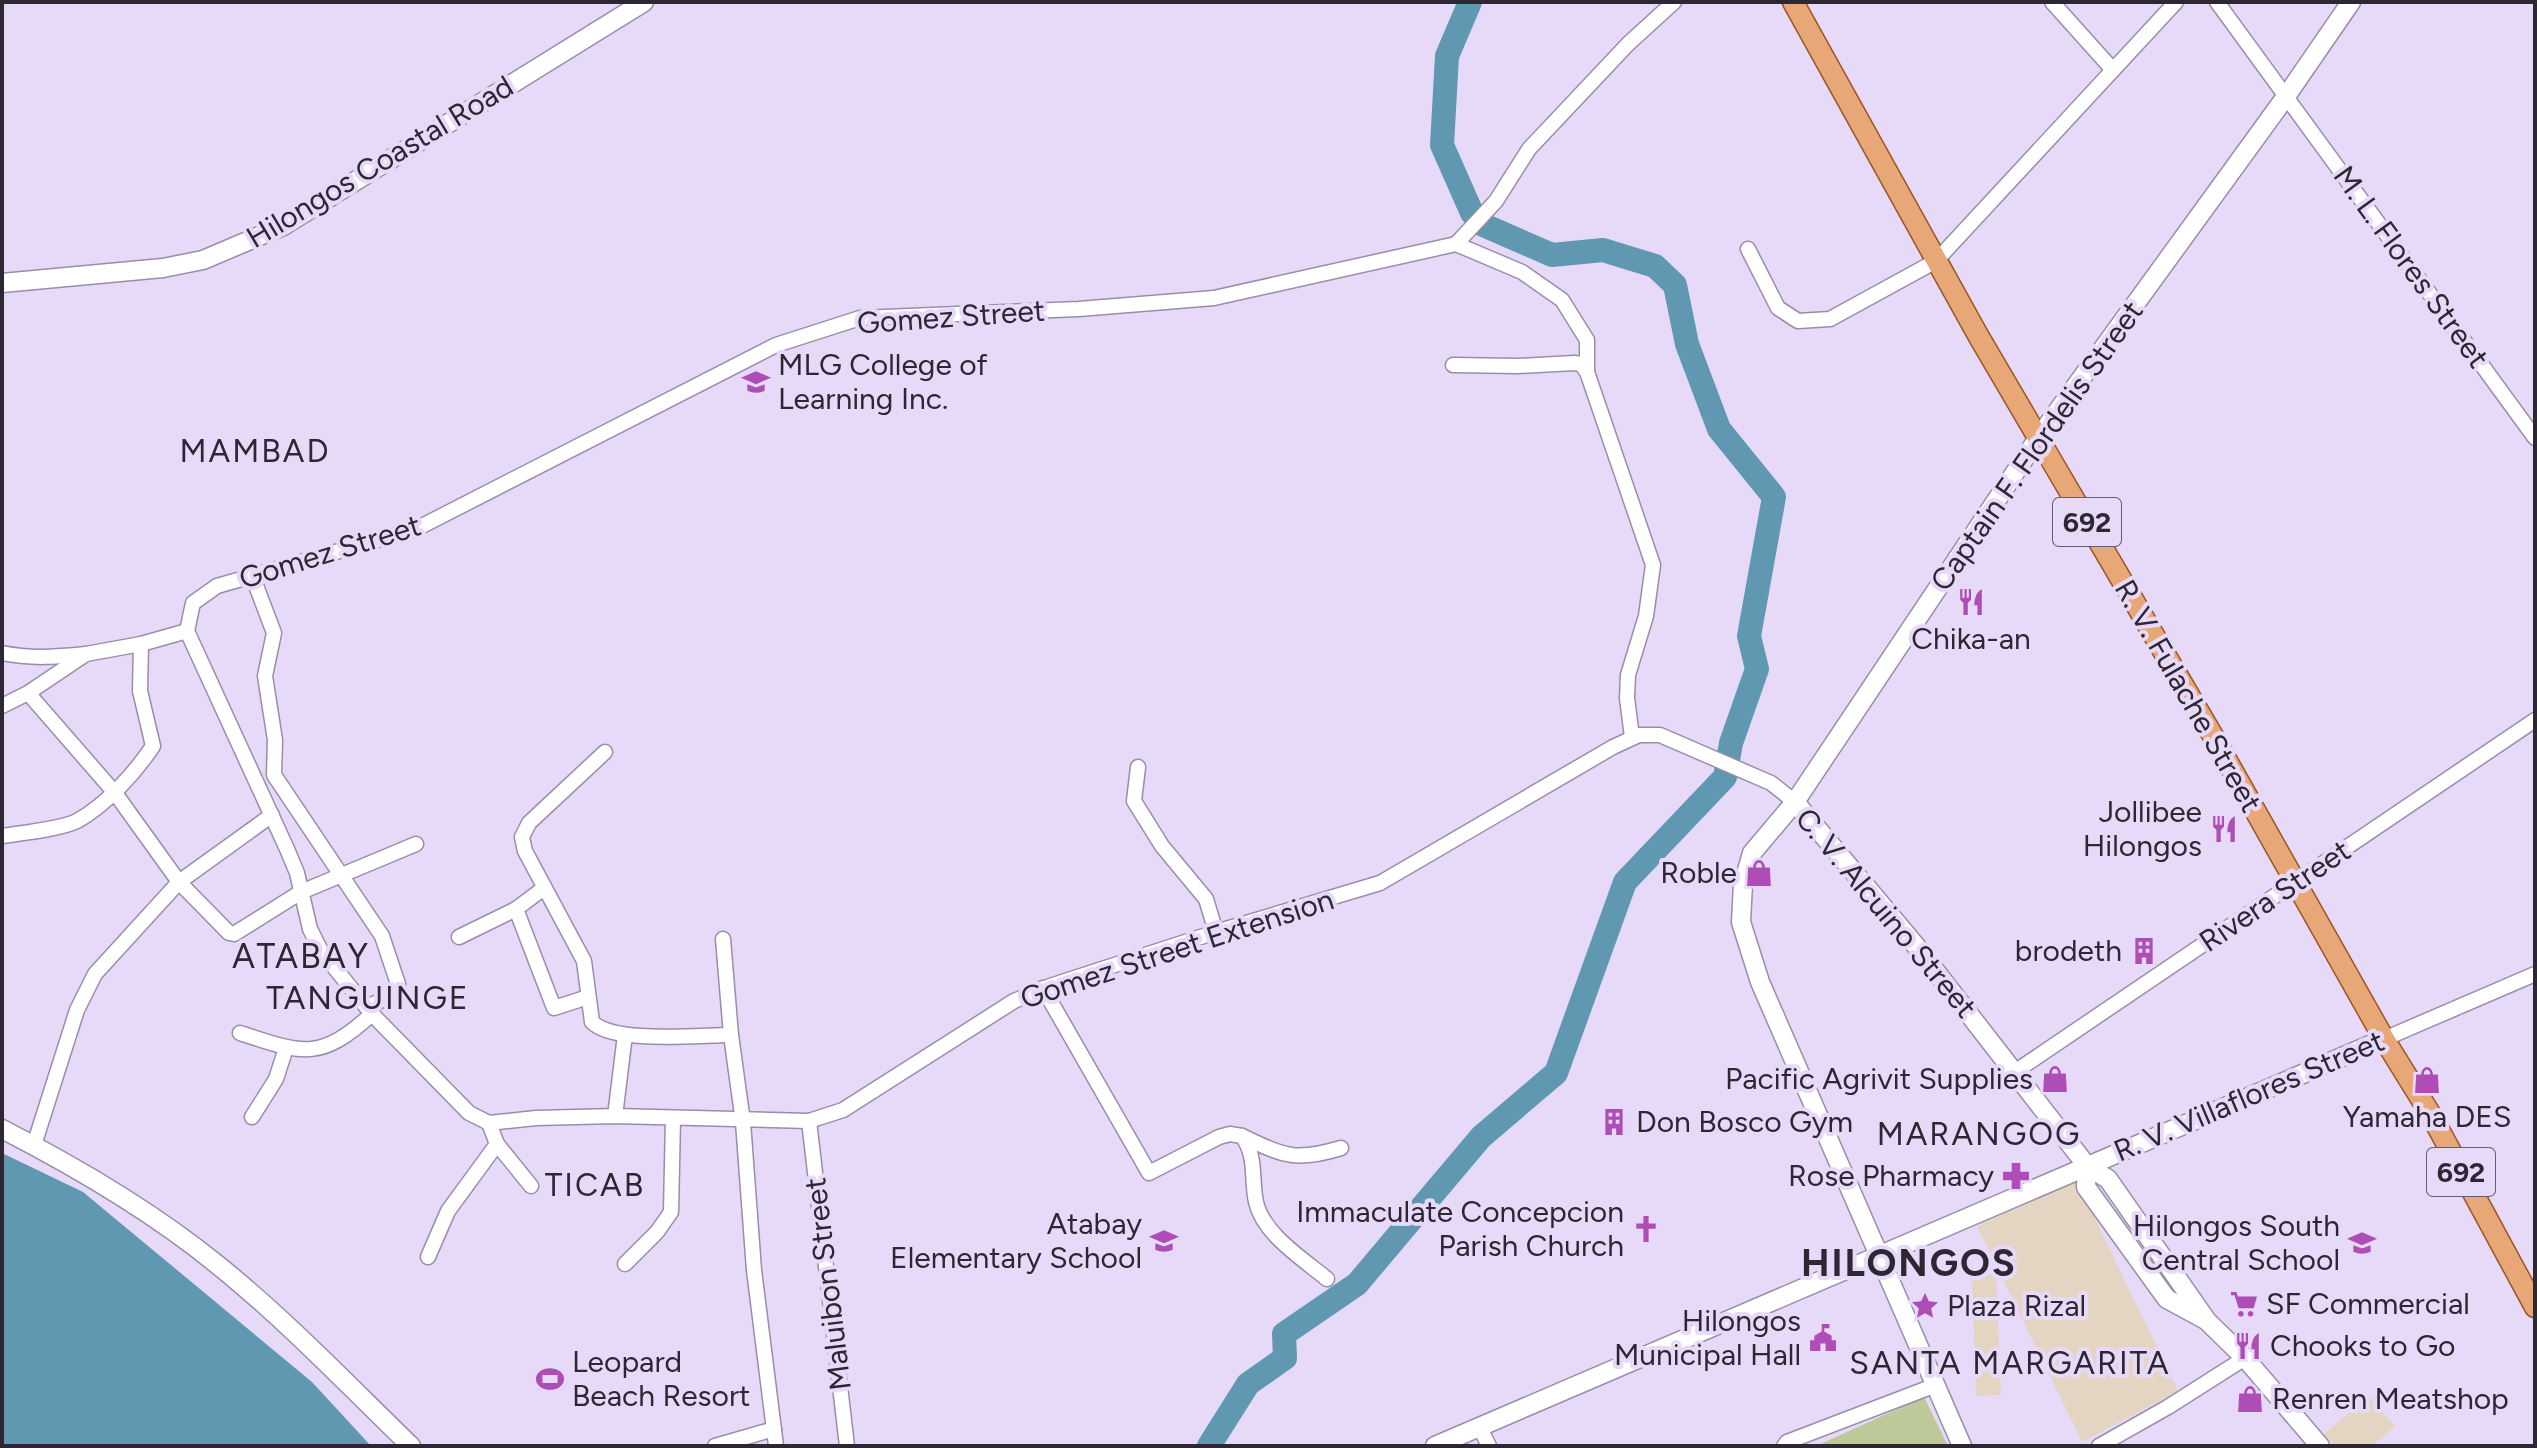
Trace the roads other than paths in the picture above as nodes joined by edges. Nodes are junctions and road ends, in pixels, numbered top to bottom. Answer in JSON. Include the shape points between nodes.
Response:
{"nodes":[{"id":1,"x":644,"y":2,"type":"edge"},
{"id":2,"x":1674,"y":2,"type":"edge"},
{"id":3,"x":1793,"y":2,"type":"edge"},
{"id":4,"x":2052,"y":2,"type":"edge"},
{"id":5,"x":2176,"y":2,"type":"edge"},
{"id":6,"x":2217,"y":2,"type":"edge"},
{"id":7,"x":2351,"y":2,"type":"edge"},
{"id":8,"x":2113,"y":70,"type":"junction"},
{"id":9,"x":2287,"y":95,"type":"junction"},
{"id":10,"x":1456,"y":244,"type":"junction"},
{"id":11,"x":1748,"y":249,"type":"dead end"},
{"id":12,"x":1936,"y":261,"type":"junction"},
{"id":13,"x":2,"y":283,"type":"edge"},
{"id":14,"x":1453,"y":365,"type":"dead end"},
{"id":15,"x":1587,"y":372,"type":"junction"},
{"id":16,"x":2038,"y":438,"type":"junction"},
{"id":17,"x":2535,"y":438,"type":"edge"},
{"id":18,"x":252,"y":575,"type":"junction"},
{"id":19,"x":187,"y":631,"type":"junction"},
{"id":20,"x":141,"y":644,"type":"junction"},
{"id":21,"x":2,"y":653,"type":"edge"},
{"id":22,"x":86,"y":654,"type":"junction"},
{"id":23,"x":28,"y":693,"type":"junction"},
{"id":24,"x":2,"y":706,"type":"edge"},
{"id":25,"x":2535,"y":720,"type":"edge"},
{"id":26,"x":1632,"y":737,"type":"junction"},
{"id":27,"x":605,"y":752,"type":"dead end"},
{"id":28,"x":1138,"y":767,"type":"dead end"},
{"id":29,"x":115,"y":793,"type":"junction"},
{"id":30,"x":1795,"y":802,"type":"junction"},
{"id":31,"x":272,"y":815,"type":"junction"},
{"id":32,"x":2,"y":836,"type":"edge"},
{"id":33,"x":416,"y":844,"type":"dead end"},
{"id":34,"x":338,"y":874,"type":"junction"},
{"id":35,"x":179,"y":882,"type":"junction"},
{"id":36,"x":2295,"y":883,"type":"junction"},
{"id":37,"x":544,"y":888,"type":"junction"},
{"id":38,"x":301,"y":892,"type":"junction"},
{"id":39,"x":516,"y":909,"type":"junction"},
{"id":40,"x":1216,"y":932,"type":"junction"},
{"id":41,"x":459,"y":937,"type":"dead end"},
{"id":42,"x":723,"y":939,"type":"dead end"},
{"id":43,"x":2535,"y":974,"type":"edge"},
{"id":44,"x":1043,"y":988,"type":"junction"},
{"id":45,"x":588,"y":997,"type":"junction"},
{"id":46,"x":370,"y":1010,"type":"junction"},
{"id":47,"x":240,"y":1033,"type":"dead end"},
{"id":48,"x":625,"y":1035,"type":"junction"},
{"id":49,"x":731,"y":1035,"type":"junction"},
{"id":50,"x":2384,"y":1039,"type":"junction"},
{"id":51,"x":286,"y":1048,"type":"junction"},
{"id":52,"x":2016,"y":1071,"type":"junction"},
{"id":53,"x":615,"y":1116,"type":"junction"},
{"id":54,"x":252,"y":1117,"type":"dead end"},
{"id":55,"x":673,"y":1118,"type":"junction"},
{"id":56,"x":809,"y":1121,"type":"junction"},
{"id":57,"x":743,"y":1122,"type":"junction"},
{"id":58,"x":489,"y":1123,"type":"junction"},
{"id":59,"x":2,"y":1129,"type":"edge"},
{"id":60,"x":1242,"y":1136,"type":"junction"},
{"id":61,"x":497,"y":1144,"type":"junction"},
{"id":62,"x":34,"y":1145,"type":"junction"},
{"id":63,"x":1341,"y":1148,"type":"dead end"},
{"id":64,"x":2087,"y":1166,"type":"junction"},
{"id":65,"x":531,"y":1186,"type":"dead end"},
{"id":66,"x":1879,"y":1254,"type":"junction"},
{"id":67,"x":428,"y":1257,"type":"dead end"},
{"id":68,"x":625,"y":1264,"type":"dead end"},
{"id":69,"x":1327,"y":1279,"type":"dead end"},
{"id":70,"x":2535,"y":1307,"type":"edge"},
{"id":71,"x":2245,"y":1358,"type":"junction"},
{"id":72,"x":1936,"y":1385,"type":"junction"},
{"id":73,"x":1479,"y":1426,"type":"junction"},
{"id":74,"x":774,"y":1429,"type":"junction"},
{"id":75,"x":1961,"y":1442,"type":"edge"},
{"id":76,"x":411,"y":1446,"type":"edge"},
{"id":77,"x":715,"y":1446,"type":"edge"},
{"id":78,"x":776,"y":1446,"type":"edge"},
{"id":79,"x":847,"y":1446,"type":"edge"},
{"id":80,"x":1435,"y":1446,"type":"edge"},
{"id":81,"x":1489,"y":1446,"type":"edge"},
{"id":82,"x":1784,"y":1446,"type":"edge"},
{"id":83,"x":2099,"y":1446,"type":"edge"},
{"id":84,"x":2320,"y":1446,"type":"edge"}],
"edges":[{"from":1,"to":13,"type":"street","name":"Hilongos Coastal Road","via":[[283,226],[245,244],[163,268]]},
{"from":2,"to":10,"type":"street","via":[[1529,149],[1496,201]]},
{"from":3,"to":12,"type":"main road","name":"R. V. Fulache Street","number":"692"},
{"from":4,"to":8,"type":"street"},
{"from":5,"to":8,"type":"street"},
{"from":6,"to":9,"type":"street","name":"M. L. Flores Street"},
{"from":7,"to":9,"type":"street","name":"Captain F. Flordelis Street"},
{"from":8,"to":12,"type":"street"},
{"from":9,"to":16,"type":"street","name":"Captain F. Flordelis Street"},
{"from":9,"to":17,"type":"street","name":"M. L. Flores Street"},
{"from":10,"to":15,"type":"street","via":[[1522,272],[1562,300],[1587,340]]},
{"from":10,"to":18,"type":"street","name":"Gomez Street","via":[[1214,298],[860,318],[776,345],[416,529]]},
{"from":11,"to":12,"type":"street","via":[[1778,308],[1798,321],[1830,319]]},
{"from":12,"to":16,"type":"main road","name":"R. V. Fulache Street","number":"692"},
{"from":14,"to":15,"type":"street","via":[[1574,363]]},
{"from":15,"to":26,"type":"street","via":[[1653,565],[1646,616],[1628,675]]},
{"from":16,"to":30,"type":"street","name":"Captain F. Flordelis Street"},
{"from":16,"to":36,"type":"main road","name":"R. V. Fulache Street","number":"692"},
{"from":18,"to":19,"type":"street","name":"Gomez Street","via":[[217,586],[193,603]]},
{"from":18,"to":34,"type":"street","via":[[274,633],[265,676],[275,740],[274,775]]},
{"from":19,"to":20,"type":"street"},
{"from":19,"to":31,"type":"street"},
{"from":20,"to":22,"type":"street"},
{"from":20,"to":29,"type":"street","via":[[140,691],[153,746]]},
{"from":21,"to":22,"type":"street","via":[[45,658]]},
{"from":22,"to":23,"type":"street"},
{"from":23,"to":24,"type":"street"},
{"from":23,"to":29,"type":"street"},
{"from":25,"to":36,"type":"street","name":"Rivera Street"},
{"from":26,"to":30,"type":"street","name":"C. V. Alcuino Street","via":[[1660,735],[1771,783]]},
{"from":26,"to":40,"type":"street","name":"Gomez Street Extension","via":[[1380,883]]},
{"from":27,"to":37,"type":"street","via":[[524,832],[525,851]]},
{"from":28,"to":40,"type":"street","via":[[1134,801],[1162,846],[1206,899]]},
{"from":29,"to":32,"type":"street","via":[[75,822]]},
{"from":29,"to":35,"type":"street"},
{"from":30,"to":52,"type":"street","name":"C. V. Alcuino Street"},
{"from":30,"to":66,"type":"street","name":"Captain F. Flordelis Street","via":[[1752,853],[1743,884],[1741,922],[1760,982]]},
{"from":31,"to":35,"type":"street"},
{"from":31,"to":38,"type":"street"},
{"from":33,"to":34,"type":"street"},
{"from":34,"to":38,"type":"street"},
{"from":34,"to":46,"type":"street","via":[[382,936],[398,984],[397,993]]},
{"from":35,"to":38,"type":"street","via":[[234,934]]},
{"from":35,"to":62,"type":"street","via":[[95,974],[77,1010]]},
{"from":36,"to":50,"type":"main road","name":"R. V. Fulache Street","number":"692"},
{"from":36,"to":52,"type":"street","name":"Rivera Street"},
{"from":37,"to":39,"type":"street"},
{"from":37,"to":45,"type":"street","via":[[584,961]]},
{"from":38,"to":46,"type":"street","via":[[321,951]]},
{"from":39,"to":41,"type":"street"},
{"from":39,"to":45,"type":"street","via":[[554,1008]]},
{"from":40,"to":44,"type":"street","name":"Gomez Street Extension"},
{"from":42,"to":49,"type":"street"},
{"from":43,"to":50,"type":"street","name":"R. V. Villaflores Street"},
{"from":44,"to":56,"type":"street","name":"Gomez Street Extension","via":[[1014,1001],[843,1110]]},
{"from":44,"to":60,"type":"street","via":[[1149,1173],[1219,1137]]},
{"from":45,"to":48,"type":"street","via":[[592,1022]]},
{"from":46,"to":51,"type":"street","via":[[340,1041],[316,1049]]},
{"from":46,"to":58,"type":"street","via":[[469,1113]]},
{"from":47,"to":51,"type":"street"},
{"from":48,"to":49,"type":"street"},
{"from":48,"to":53,"type":"street"},
{"from":49,"to":57,"type":"street"},
{"from":50,"to":64,"type":"street","name":"R. V. Villaflores Street"},
{"from":50,"to":70,"type":"main road","name":"R. V. Fulache Street","number":"692"},
{"from":51,"to":54,"type":"street","via":[[276,1079]]},
{"from":52,"to":64,"type":"street","name":"C. V. Alcuino Street"},
{"from":53,"to":55,"type":"street","name":"Gomez Street Extension"},
{"from":53,"to":58,"type":"street","name":"Gomez Street Extension"},
{"from":55,"to":57,"type":"street","name":"Gomez Street Extension"},
{"from":55,"to":68,"type":"street","via":[[671,1212]]},
{"from":56,"to":57,"type":"street","name":"Gomez Street Extension"},
{"from":56,"to":79,"type":"street","name":"Maluibon Street"},
{"from":57,"to":74,"type":"street"},
{"from":58,"to":61,"type":"street"},
{"from":59,"to":62,"type":"street"},
{"from":60,"to":63,"type":"street","via":[[1295,1157]]},
{"from":60,"to":69,"type":"street","via":[[1252,1158],[1260,1213]]},
{"from":61,"to":65,"type":"street"},
{"from":61,"to":67,"type":"street","via":[[448,1211]]},
{"from":62,"to":76,"type":"street","via":[[162,1223],[218,1265]]},
{"from":64,"to":66,"type":"street","name":"R. V. Villaflores Street"},
{"from":64,"to":71,"type":"street","name":"C. V. Alcuino Street","via":[[2086,1187],[2167,1299],[2207,1321]]},
{"from":66,"to":72,"type":"street","name":"Captain F. Flordelis Street"},
{"from":66,"to":73,"type":"street","name":"R. V. Villaflores Street"},
{"from":71,"to":83,"type":"street"},
{"from":71,"to":84,"type":"street","name":"C. V. Alcuino Street"},
{"from":72,"to":75,"type":"street","name":"Captain F. Flordelis Street"},
{"from":72,"to":82,"type":"street"},
{"from":73,"to":80,"type":"street","name":"R. V. Villaflores Street"},
{"from":73,"to":81,"type":"street"},
{"from":74,"to":77,"type":"street"},
{"from":74,"to":78,"type":"street"}]}
